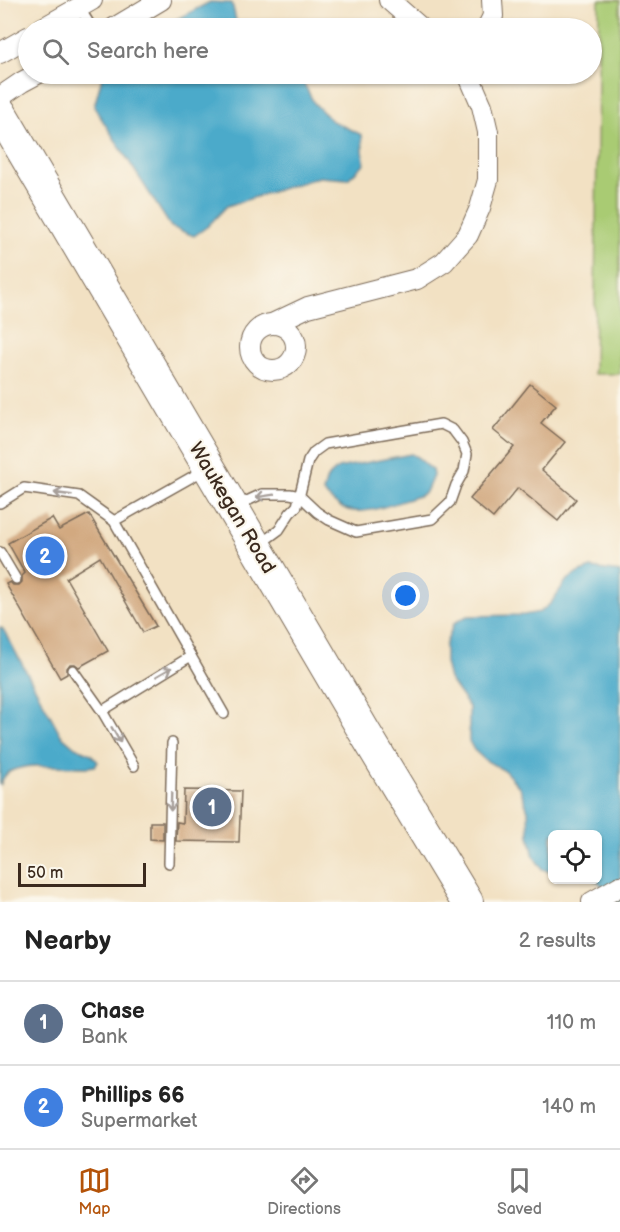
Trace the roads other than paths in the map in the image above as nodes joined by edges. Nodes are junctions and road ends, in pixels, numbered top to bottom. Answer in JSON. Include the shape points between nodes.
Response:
{"nodes":[{"id":1,"x":161,"y":0,"type":"edge"},
{"id":2,"x":389,"y":0,"type":"edge"},
{"id":3,"x":492,"y":0,"type":"edge"},
{"id":4,"x":86,"y":4,"type":"edge"},
{"id":5,"x":61,"y":18,"type":"edge"},
{"id":6,"x":131,"y":18,"type":"edge"},
{"id":7,"x":410,"y":18,"type":"edge"},
{"id":8,"x":492,"y":18,"type":"edge"},
{"id":9,"x":18,"y":43,"type":"edge"},
{"id":10,"x":0,"y":53,"type":"edge"},
{"id":11,"x":19,"y":84,"type":"edge"},
{"id":12,"x":472,"y":84,"type":"edge"},
{"id":13,"x":0,"y":97,"type":"edge"},
{"id":14,"x":0,"y":112,"type":"edge"},
{"id":15,"x":272,"y":324,"type":"dead end"},
{"id":16,"x":208,"y":467,"type":"junction"},
{"id":17,"x":300,"y":496,"type":"junction"},
{"id":18,"x":0,"y":503,"type":"edge"},
{"id":19,"x":232,"y":508,"type":"junction"},
{"id":20,"x":114,"y":521,"type":"junction"},
{"id":21,"x":256,"y":548,"type":"junction"},
{"id":22,"x":0,"y":552,"type":"edge"},
{"id":23,"x":16,"y":579,"type":"dead end"},
{"id":24,"x":191,"y":656,"type":"junction"},
{"id":25,"x":73,"y":670,"type":"dead end"},
{"id":26,"x":102,"y":711,"type":"junction"},
{"id":27,"x":224,"y":714,"type":"dead end"},
{"id":28,"x":172,"y":743,"type":"dead end"},
{"id":29,"x":134,"y":766,"type":"dead end"},
{"id":30,"x":169,"y":864,"type":"dead end"},
{"id":31,"x":620,"y":886,"type":"edge"},
{"id":32,"x":593,"y":901,"type":"edge"},
{"id":33,"x":467,"y":902,"type":"edge"}],
"edges":[{"from":1,"to":6,"type":"street"},
{"from":2,"to":7,"type":"street"},
{"from":3,"to":8,"type":"street"},
{"from":4,"to":5,"type":"street"},
{"from":9,"to":10,"type":"street"},
{"from":11,"to":13,"type":"street"},
{"from":12,"to":15,"type":"street","via":[[488,132],[488,180],[468,236],[444,262],[417,279],[308,307]]},
{"from":14,"to":16,"type":"main road","name":"Waukegan Road"},
{"from":16,"to":19,"type":"main road","name":"Waukegan Road"},
{"from":16,"to":20,"type":"lane"},
{"from":17,"to":17,"type":"lane","via":[[308,461],[325,444],[441,424],[453,430],[467,454],[450,502],[432,519],[356,532],[323,516]]},
{"from":17,"to":19,"type":"lane","one_way":true,"via":[[262,494]]},
{"from":17,"to":21,"type":"lane","via":[[279,530]]},
{"from":20,"to":18,"type":"lane","one_way":true,"via":[[79,496],[24,488]]},
{"from":19,"to":21,"type":"main road","name":"Waukegan Road"},
{"from":20,"to":24,"type":"lane"},
{"from":21,"to":33,"type":"main road","name":"Waukegan Road"},
{"from":22,"to":23,"type":"lane"},
{"from":26,"to":24,"type":"lane","one_way":true},
{"from":24,"to":27,"type":"lane"},
{"from":25,"to":26,"type":"lane"},
{"from":26,"to":29,"type":"lane","one_way":true},
{"from":28,"to":30,"type":"lane","one_way":true},
{"from":31,"to":32,"type":"street"}]}
